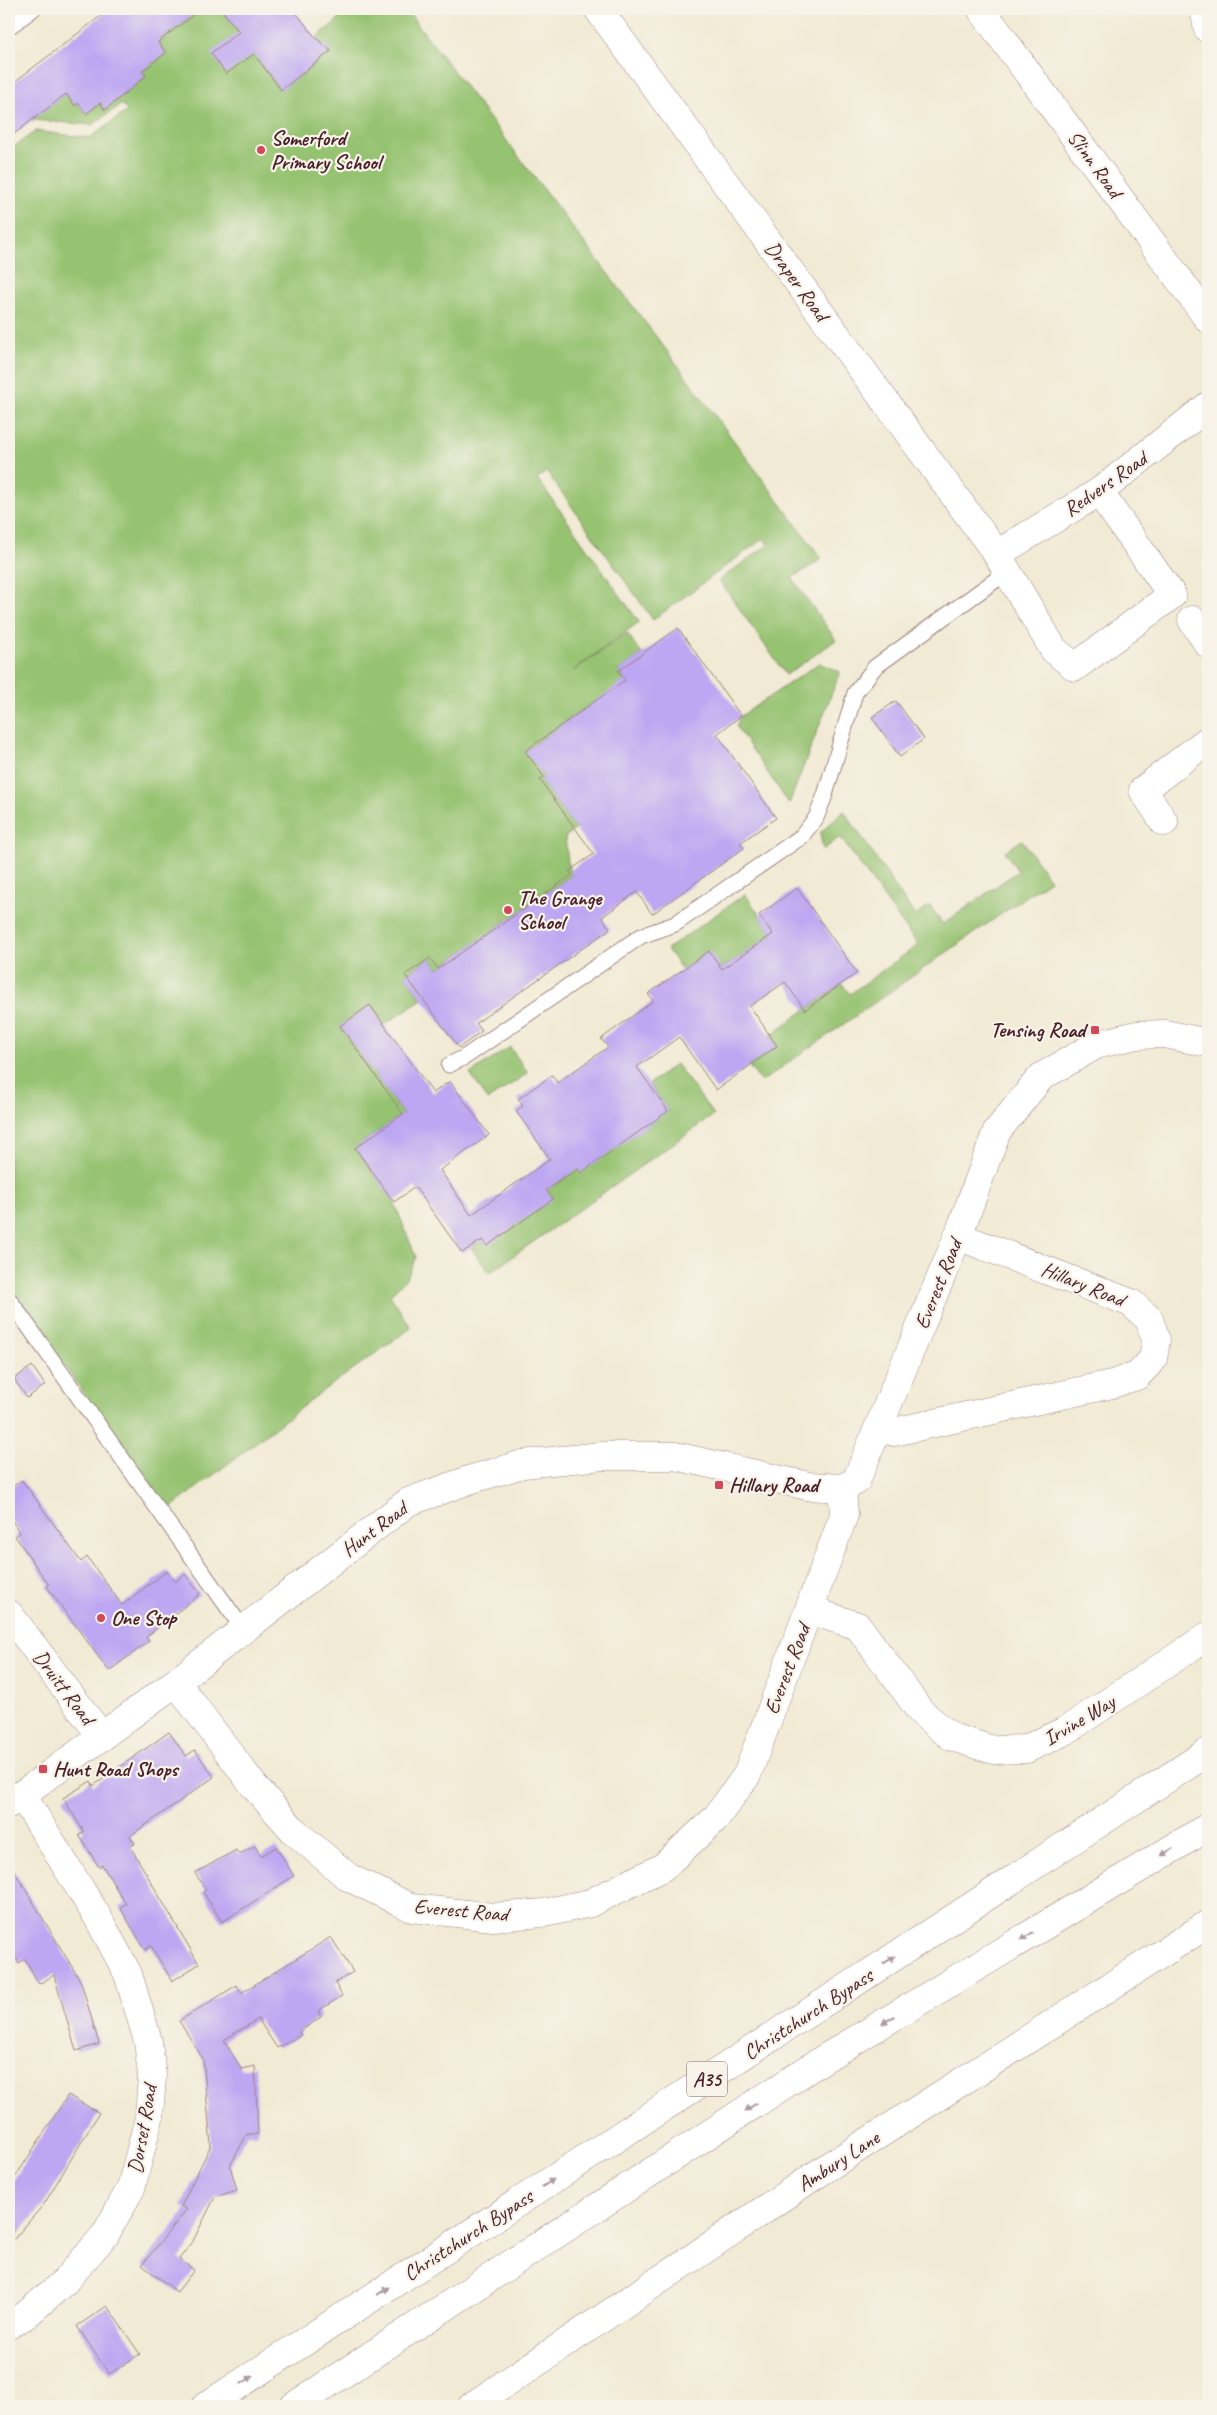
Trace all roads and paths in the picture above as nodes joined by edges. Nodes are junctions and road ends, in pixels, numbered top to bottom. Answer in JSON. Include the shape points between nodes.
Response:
{"nodes":[{"id":1,"x":33,"y":9,"type":"edge"},
{"id":2,"x":598,"y":9,"type":"edge"},
{"id":3,"x":981,"y":9,"type":"edge"},
{"id":4,"x":1204,"y":9,"type":"edge"},
{"id":5,"x":11,"y":20,"type":"edge"},
{"id":6,"x":1208,"y":29,"type":"edge"},
{"id":7,"x":1208,"y":319,"type":"edge"},
{"id":8,"x":1208,"y":406,"type":"edge"},
{"id":9,"x":1099,"y":492,"type":"junction"},
{"id":10,"x":1002,"y":562,"type":"junction"},
{"id":11,"x":1192,"y":620,"type":"dead end"},
{"id":12,"x":1208,"y":644,"type":"edge"},
{"id":13,"x":1208,"y":740,"type":"edge"},
{"id":14,"x":1164,"y":822,"type":"dead end"},
{"id":15,"x":1208,"y":1043,"type":"edge"},
{"id":16,"x":449,"y":1065,"type":"dead end"},
{"id":17,"x":958,"y":1236,"type":"junction"},
{"id":18,"x":9,"y":1299,"type":"edge"},
{"id":19,"x":880,"y":1427,"type":"junction"},
{"id":20,"x":842,"y":1488,"type":"junction"},
{"id":21,"x":812,"y":1606,"type":"junction"},
{"id":22,"x":9,"y":1614,"type":"edge"},
{"id":23,"x":243,"y":1629,"type":"junction"},
{"id":24,"x":1208,"y":1636,"type":"edge"},
{"id":25,"x":176,"y":1682,"type":"junction"},
{"id":26,"x":102,"y":1736,"type":"junction"},
{"id":27,"x":1208,"y":1752,"type":"edge"},
{"id":28,"x":15,"y":1800,"type":"edge"},
{"id":29,"x":1208,"y":1827,"type":"edge"},
{"id":30,"x":1208,"y":1924,"type":"edge"},
{"id":31,"x":9,"y":2325,"type":"edge"},
{"id":32,"x":206,"y":2406,"type":"edge"},
{"id":33,"x":294,"y":2406,"type":"edge"},
{"id":34,"x":472,"y":2406,"type":"edge"}],
"edges":[{"from":1,"to":5,"type":"lane"},
{"from":2,"to":10,"type":"street","name":"Draper Road"},
{"from":3,"to":7,"type":"street","name":"Slinn Road"},
{"from":4,"to":6,"type":"street"},
{"from":8,"to":9,"type":"street","name":"Redvers Road"},
{"from":9,"to":10,"type":"street","name":"Redvers Road"},
{"from":9,"to":10,"type":"street","name":"Draper Road","via":[[1172,594],[1074,667],[1054,650]]},
{"from":10,"to":16,"type":"lane","via":[[875,667],[855,694],[822,803],[816,818],[801,836],[675,924],[641,936]]},
{"from":11,"to":12,"type":"street"},
{"from":13,"to":14,"type":"street","via":[[1143,790]]},
{"from":15,"to":17,"type":"street","name":"Everest Road","via":[[1165,1034],[1136,1035],[1096,1045],[1041,1077],[997,1131]]},
{"from":17,"to":19,"type":"street","name":"Everest Road"},
{"from":17,"to":19,"type":"street","name":"Hillary Road","via":[[1131,1303],[1149,1319],[1156,1340],[1153,1359],[1137,1376],[1112,1384],[894,1432]]},
{"from":18,"to":23,"type":"lane"},
{"from":19,"to":20,"type":"street","name":"Everest Road","via":[[856,1481]]},
{"from":20,"to":21,"type":"street","name":"Everest Road","via":[[844,1515]]},
{"from":20,"to":23,"type":"street","name":"Hunt Road","via":[[808,1486],[675,1456],[602,1456],[523,1464],[408,1502]]},
{"from":21,"to":24,"type":"street","name":"Irvine Way","via":[[824,1615],[858,1626],[921,1712],[940,1728],[952,1737],[994,1750],[1026,1749],[1065,1731]]},
{"from":21,"to":25,"type":"street","name":"Everest Road","via":[[747,1775],[715,1819],[663,1867],[590,1902],[544,1913],[493,1917],[412,1908],[348,1877],[294,1831],[254,1786]]},
{"from":22,"to":26,"type":"street","name":"Druitt Road"},
{"from":23,"to":25,"type":"street","name":"Hunt Road"},
{"from":25,"to":26,"type":"street","name":"Hunt Road"},
{"from":26,"to":28,"type":"street","name":"Hunt Road"},
{"from":32,"to":27,"type":"street","name":"Christchurch Bypass","number":"A35","one_way":true},
{"from":28,"to":31,"type":"street","name":"Dorset Road","via":[[97,1916],[128,1974],[148,2041],[152,2076],[149,2118],[131,2188],[105,2235],[66,2281]]},
{"from":29,"to":33,"type":"street","number":"A35","one_way":true,"via":[[822,2060]]},
{"from":30,"to":34,"type":"street","name":"Ambury Lane","via":[[812,2178]]}]}
